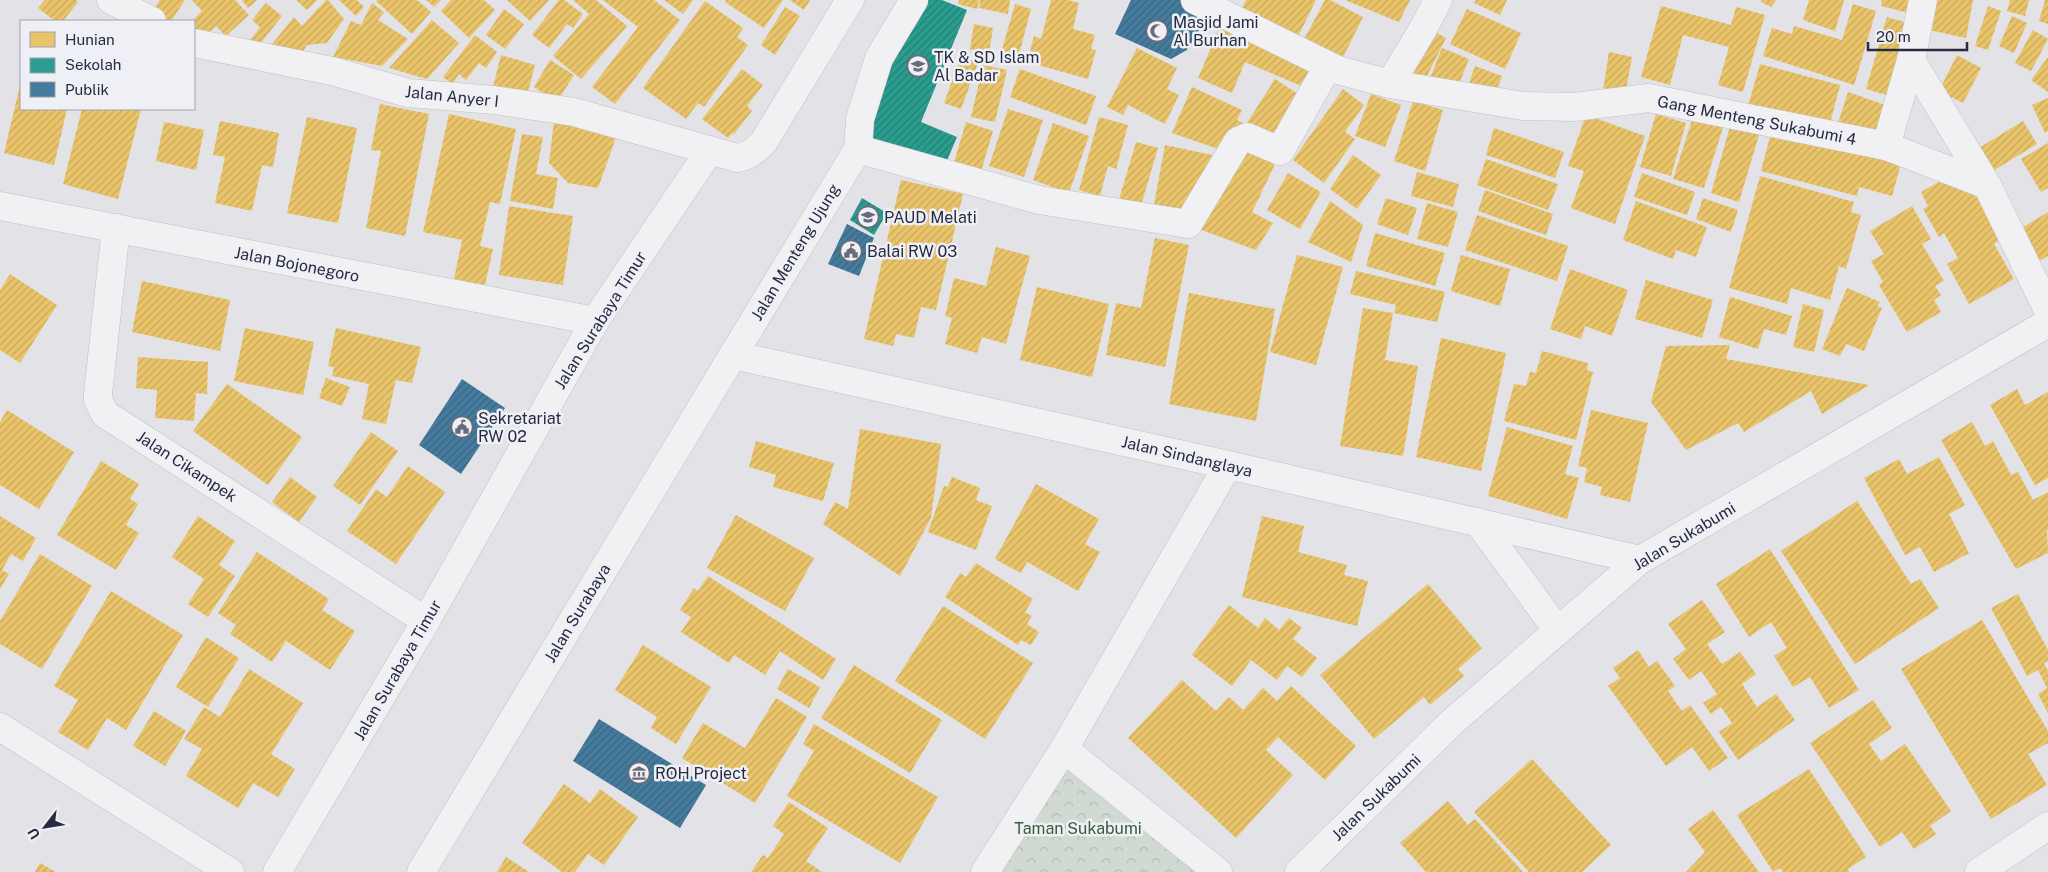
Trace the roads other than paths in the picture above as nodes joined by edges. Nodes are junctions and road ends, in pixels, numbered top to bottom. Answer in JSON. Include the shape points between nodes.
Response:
{"nodes":[{"id":1,"x":111,"y":0,"type":"edge"},
{"id":2,"x":850,"y":0,"type":"edge"},
{"id":3,"x":914,"y":0,"type":"edge"},
{"id":4,"x":1195,"y":0,"type":"edge"},
{"id":5,"x":1438,"y":0,"type":"edge"},
{"id":6,"x":1923,"y":0,"type":"edge"},
{"id":7,"x":150,"y":20,"type":"edge"},
{"id":8,"x":195,"y":43,"type":"edge"},
{"id":9,"x":1911,"y":60,"type":"junction"},
{"id":10,"x":1328,"y":66,"type":"junction"},
{"id":11,"x":1390,"y":84,"type":"junction"},
{"id":12,"x":1886,"y":146,"type":"junction"},
{"id":13,"x":710,"y":150,"type":"junction"},
{"id":14,"x":858,"y":150,"type":"junction"},
{"id":15,"x":1987,"y":185,"type":"junction"},
{"id":16,"x":0,"y":206,"type":"edge"},
{"id":17,"x":116,"y":228,"type":"junction"},
{"id":18,"x":2048,"y":310,"type":"edge"},
{"id":19,"x":595,"y":321,"type":"junction"},
{"id":20,"x":2048,"y":323,"type":"edge"},
{"id":21,"x":733,"y":354,"type":"junction"},
{"id":22,"x":1228,"y":465,"type":"junction"},
{"id":23,"x":1478,"y":522,"type":"junction"},
{"id":24,"x":1640,"y":560,"type":"junction"},
{"id":25,"x":426,"y":620,"type":"junction"},
{"id":26,"x":1558,"y":631,"type":"junction"},
{"id":27,"x":0,"y":727,"type":"edge"},
{"id":28,"x":1064,"y":749,"type":"junction"},
{"id":29,"x":2048,"y":826,"type":"edge"},
{"id":30,"x":230,"y":872,"type":"edge"},
{"id":31,"x":277,"y":872,"type":"edge"},
{"id":32,"x":421,"y":872,"type":"edge"},
{"id":33,"x":984,"y":872,"type":"edge"},
{"id":34,"x":1218,"y":872,"type":"edge"},
{"id":35,"x":1299,"y":872,"type":"edge"},
{"id":36,"x":1979,"y":872,"type":"edge"}],
"edges":[{"from":1,"to":7,"type":"street"},
{"from":2,"to":13,"type":"street","via":[[763,143],[737,158]]},
{"from":3,"to":14,"type":"street","via":[[878,58],[860,119]]},
{"from":4,"to":10,"type":"street","name":"Gang Menteng Sukabumi 4"},
{"from":5,"to":11,"type":"street"},
{"from":6,"to":9,"type":"street"},
{"from":8,"to":13,"type":"street","name":"Jalan Anyer I","via":[[332,71],[408,93],[494,100],[574,112]]},
{"from":9,"to":12,"type":"street"},
{"from":9,"to":15,"type":"street"},
{"from":10,"to":11,"type":"street","name":"Gang Menteng Sukabumi 4"},
{"from":10,"to":14,"type":"street","via":[[1280,151],[1247,137],[1238,141],[1188,224],[1039,200]]},
{"from":11,"to":12,"type":"street","name":"Gang Menteng Sukabumi 4","via":[[1523,106],[1574,108],[1649,98]]},
{"from":12,"to":15,"type":"street","name":"Gang Menteng Sukabumi 4"},
{"from":13,"to":19,"type":"street","name":"Jalan Surabaya Timur"},
{"from":14,"to":21,"type":"street","name":"Jalan Menteng Ujung"},
{"from":15,"to":18,"type":"street"},
{"from":16,"to":17,"type":"street","name":"Jalan Bojonegoro"},
{"from":17,"to":19,"type":"street","name":"Jalan Bojonegoro"},
{"from":17,"to":25,"type":"street","name":"Jalan Cikampek","via":[[98,394],[105,414]]},
{"from":19,"to":25,"type":"street","name":"Jalan Surabaya Timur"},
{"from":20,"to":24,"type":"street","name":"Jalan Sukabumi"},
{"from":21,"to":22,"type":"street","name":"Jalan Sindanglaya"},
{"from":21,"to":32,"type":"street","name":"Jalan Surabaya"},
{"from":22,"to":23,"type":"street","name":"Jalan Sindanglaya"},
{"from":22,"to":28,"type":"street"},
{"from":23,"to":24,"type":"street","name":"Jalan Sindanglaya"},
{"from":23,"to":26,"type":"street"},
{"from":24,"to":26,"type":"street","name":"Jalan Sukabumi"},
{"from":25,"to":31,"type":"street","name":"Jalan Surabaya Timur"},
{"from":26,"to":35,"type":"street","name":"Jalan Sukabumi","via":[[1451,724]]},
{"from":27,"to":30,"type":"street"},
{"from":28,"to":33,"type":"street"},
{"from":28,"to":34,"type":"street"},
{"from":29,"to":36,"type":"street"}]}
